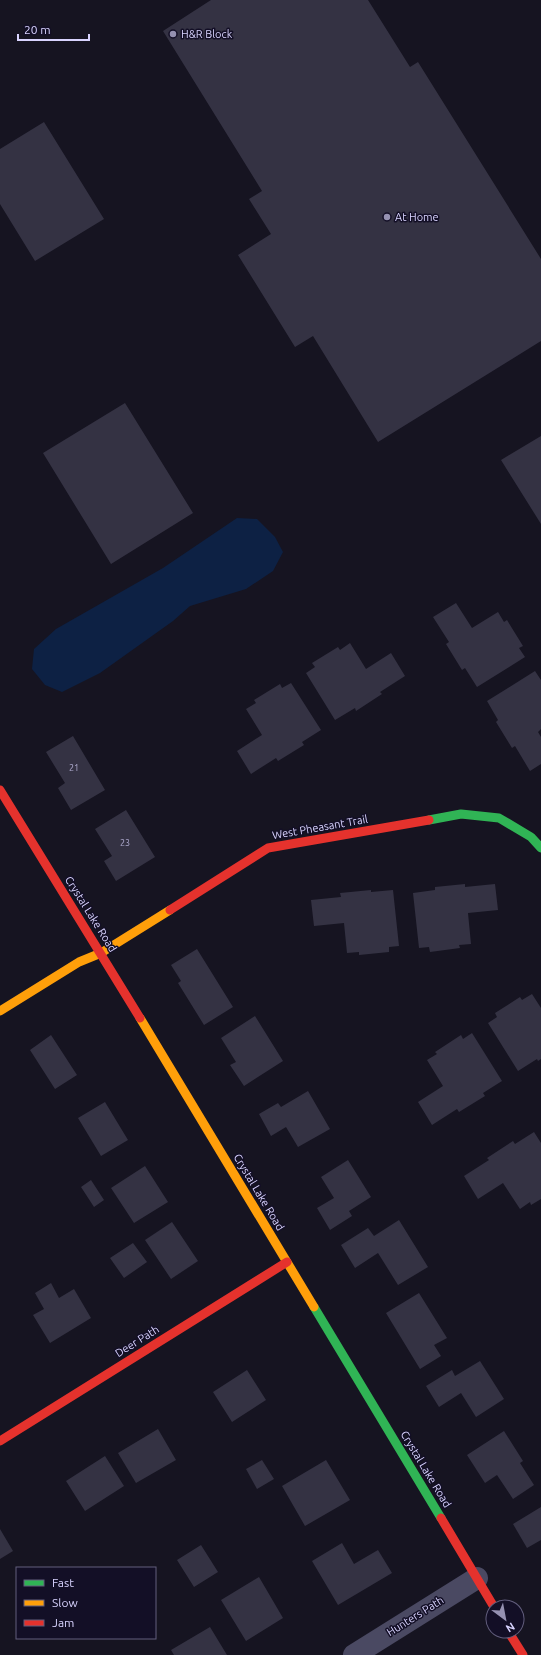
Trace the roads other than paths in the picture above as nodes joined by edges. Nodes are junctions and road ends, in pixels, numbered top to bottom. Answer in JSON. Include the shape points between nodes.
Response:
{"nodes":[{"id":1,"x":0,"y":790,"type":"edge"},
{"id":2,"x":541,"y":848,"type":"edge"},
{"id":3,"x":101,"y":953,"type":"junction"},
{"id":4,"x":0,"y":1012,"type":"edge"},
{"id":5,"x":287,"y":1262,"type":"junction"},
{"id":6,"x":0,"y":1441,"type":"edge"},
{"id":7,"x":477,"y":1578,"type":"junction"},
{"id":8,"x":489,"y":1599,"type":"edge"},
{"id":9,"x":513,"y":1639,"type":"edge"},
{"id":10,"x":354,"y":1655,"type":"edge"},
{"id":11,"x":523,"y":1655,"type":"edge"}],
"edges":[{"from":1,"to":3,"type":"street","name":"Crystal Lake Road"},
{"from":2,"to":3,"type":"street","name":"West Pheasant Trail","via":[[531,837],[499,818],[461,814],[268,848]]},
{"from":3,"to":4,"type":"street","name":"West Pheasant Trail","via":[[79,962]]},
{"from":3,"to":5,"type":"street","name":"Crystal Lake Road"},
{"from":5,"to":6,"type":"street","name":"Deer Path"},
{"from":5,"to":7,"type":"street","name":"Crystal Lake Road"},
{"from":7,"to":8,"type":"street","name":"Crystal Lake Road"},
{"from":7,"to":10,"type":"street","name":"Hunters Path"},
{"from":9,"to":11,"type":"street"}]}
